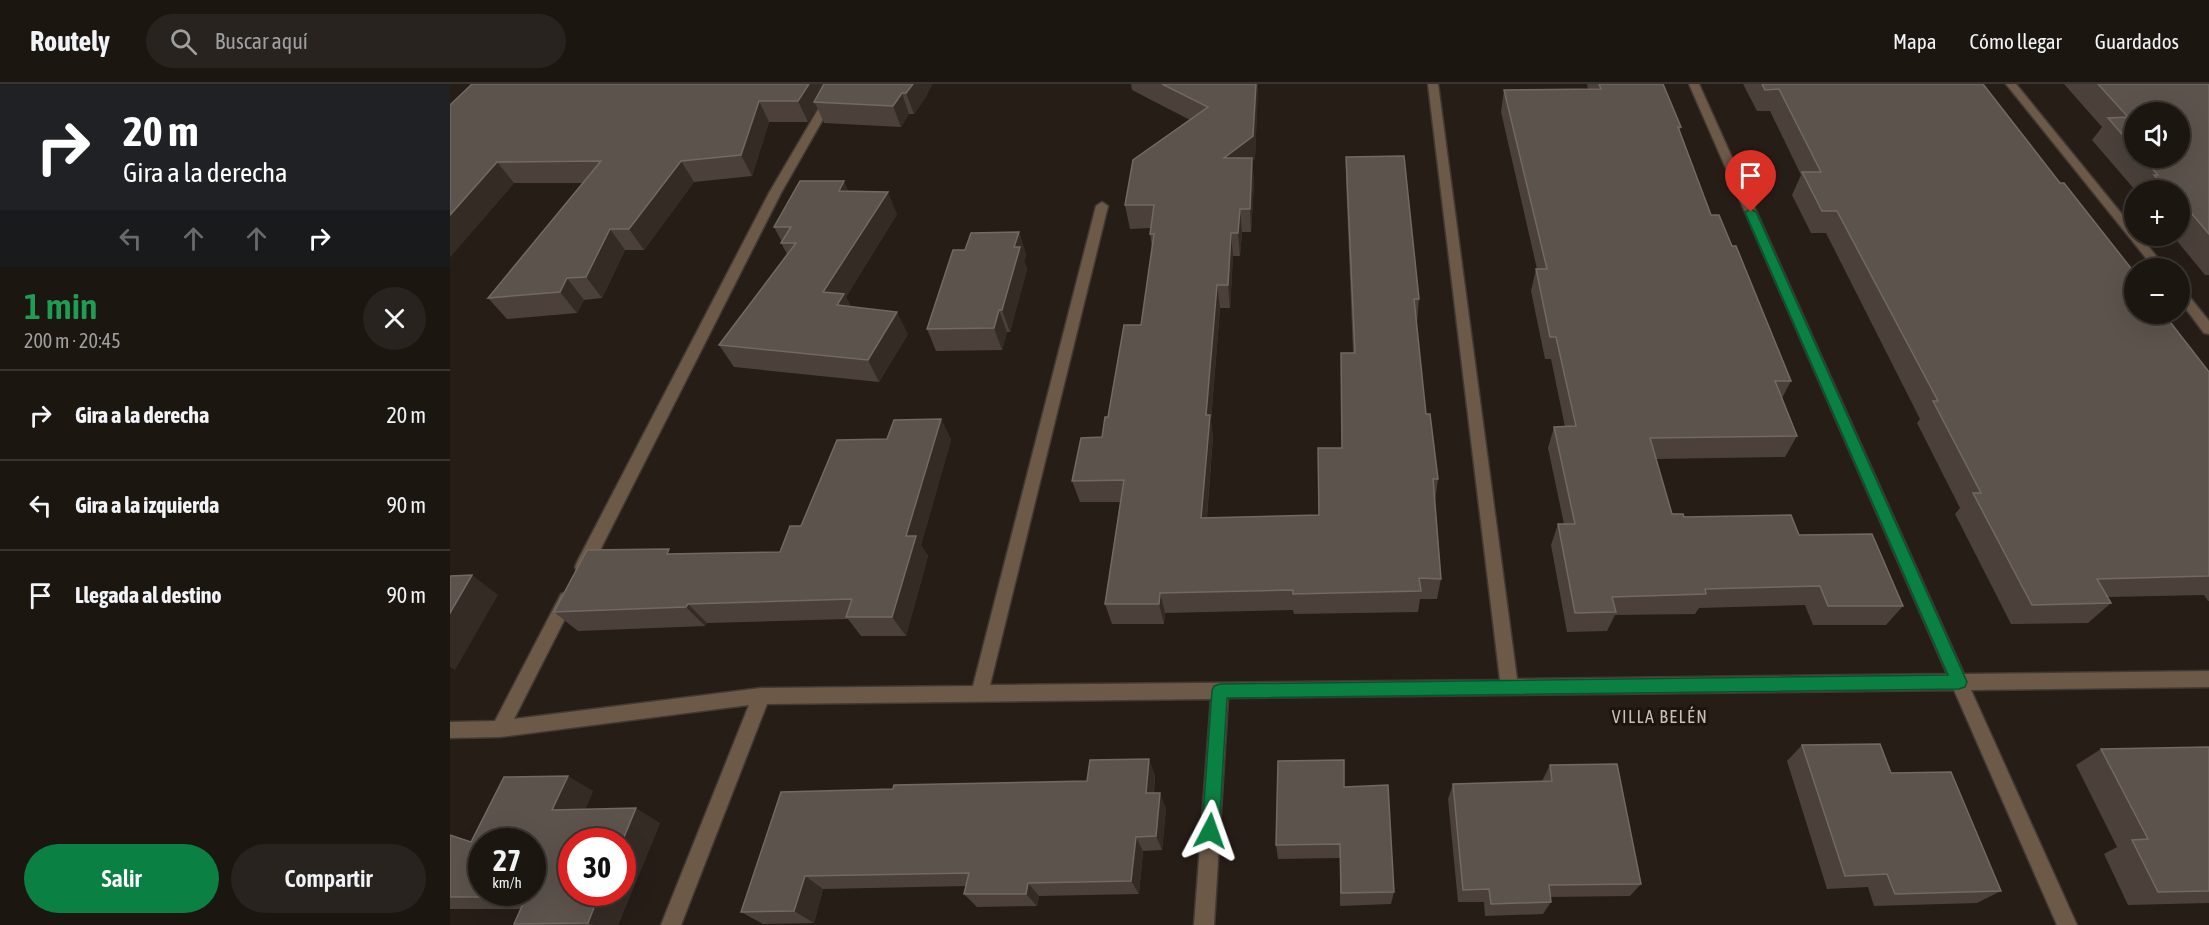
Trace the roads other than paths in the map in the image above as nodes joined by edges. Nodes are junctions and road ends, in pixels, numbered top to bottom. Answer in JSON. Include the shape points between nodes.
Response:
{"nodes":[{"id":1,"x":838,"y":84,"type":"edge"},
{"id":2,"x":1434,"y":84,"type":"edge"},
{"id":3,"x":1694,"y":84,"type":"edge"},
{"id":4,"x":2011,"y":84,"type":"edge"},
{"id":5,"x":1102,"y":206,"type":"dead end"},
{"id":6,"x":2152,"y":258,"type":"edge"},
{"id":7,"x":2190,"y":306,"type":"edge"},
{"id":8,"x":2209,"y":330,"type":"edge"},
{"id":9,"x":2209,"y":679,"type":"edge"},
{"id":10,"x":1959,"y":682,"type":"junction"},
{"id":11,"x":1510,"y":688,"type":"junction"},
{"id":12,"x":1220,"y":691,"type":"junction"},
{"id":13,"x":979,"y":694,"type":"junction"},
{"id":14,"x":760,"y":696,"type":"junction"},
{"id":15,"x":500,"y":729,"type":"junction"},
{"id":16,"x":450,"y":730,"type":"edge"},
{"id":17,"x":671,"y":925,"type":"edge"},
{"id":18,"x":1204,"y":925,"type":"edge"},
{"id":19,"x":2067,"y":925,"type":"edge"}],
"edges":[{"from":1,"to":15,"type":"street","via":[[775,193]]},
{"from":2,"to":11,"type":"street"},
{"from":3,"to":10,"type":"street"},
{"from":4,"to":6,"type":"street"},
{"from":5,"to":13,"type":"street"},
{"from":7,"to":8,"type":"street"},
{"from":9,"to":10,"type":"street"},
{"from":10,"to":11,"type":"street"},
{"from":10,"to":19,"type":"street"},
{"from":11,"to":12,"type":"street"},
{"from":12,"to":13,"type":"street"},
{"from":12,"to":18,"type":"street"},
{"from":13,"to":14,"type":"street"},
{"from":14,"to":15,"type":"street"},
{"from":14,"to":17,"type":"street"},
{"from":15,"to":16,"type":"street"}]}
